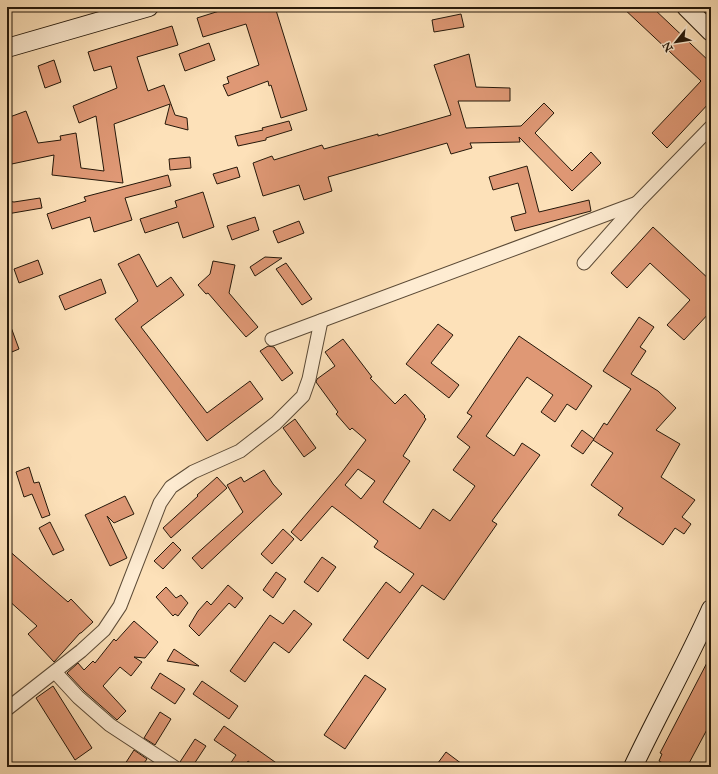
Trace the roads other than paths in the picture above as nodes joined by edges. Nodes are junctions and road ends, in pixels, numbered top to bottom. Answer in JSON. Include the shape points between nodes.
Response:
{"nodes":[{"id":1,"x":149,"y":7,"type":"edge"},
{"id":2,"x":686,"y":7,"type":"edge"},
{"id":3,"x":711,"y":32,"type":"edge"},
{"id":4,"x":7,"y":48,"type":"edge"},
{"id":5,"x":711,"y":127,"type":"edge"},
{"id":6,"x":636,"y":203,"type":"junction"},
{"id":7,"x":584,"y":263,"type":"dead end"},
{"id":8,"x":320,"y":322,"type":"junction"},
{"id":9,"x":272,"y":339,"type":"dead end"},
{"id":10,"x":711,"y":609,"type":"edge"},
{"id":11,"x":55,"y":672,"type":"junction"},
{"id":12,"x":7,"y":709,"type":"edge"},
{"id":13,"x":174,"y":767,"type":"edge"},
{"id":14,"x":634,"y":767,"type":"edge"}],
"edges":[{"from":1,"to":4,"type":"main road"},
{"from":2,"to":3,"type":"main road"},
{"from":5,"to":6,"type":"street"},
{"from":6,"to":7,"type":"street"},
{"from":6,"to":8,"type":"street"},
{"from":8,"to":9,"type":"street"},
{"from":8,"to":11,"type":"street","via":[[309,379],[303,396],[276,423],[240,450],[193,472],[171,488],[160,503],[120,606],[104,630]]},
{"from":10,"to":14,"type":"main road"},
{"from":11,"to":12,"type":"street"},
{"from":11,"to":13,"type":"street","via":[[78,697],[110,725]]}]}
